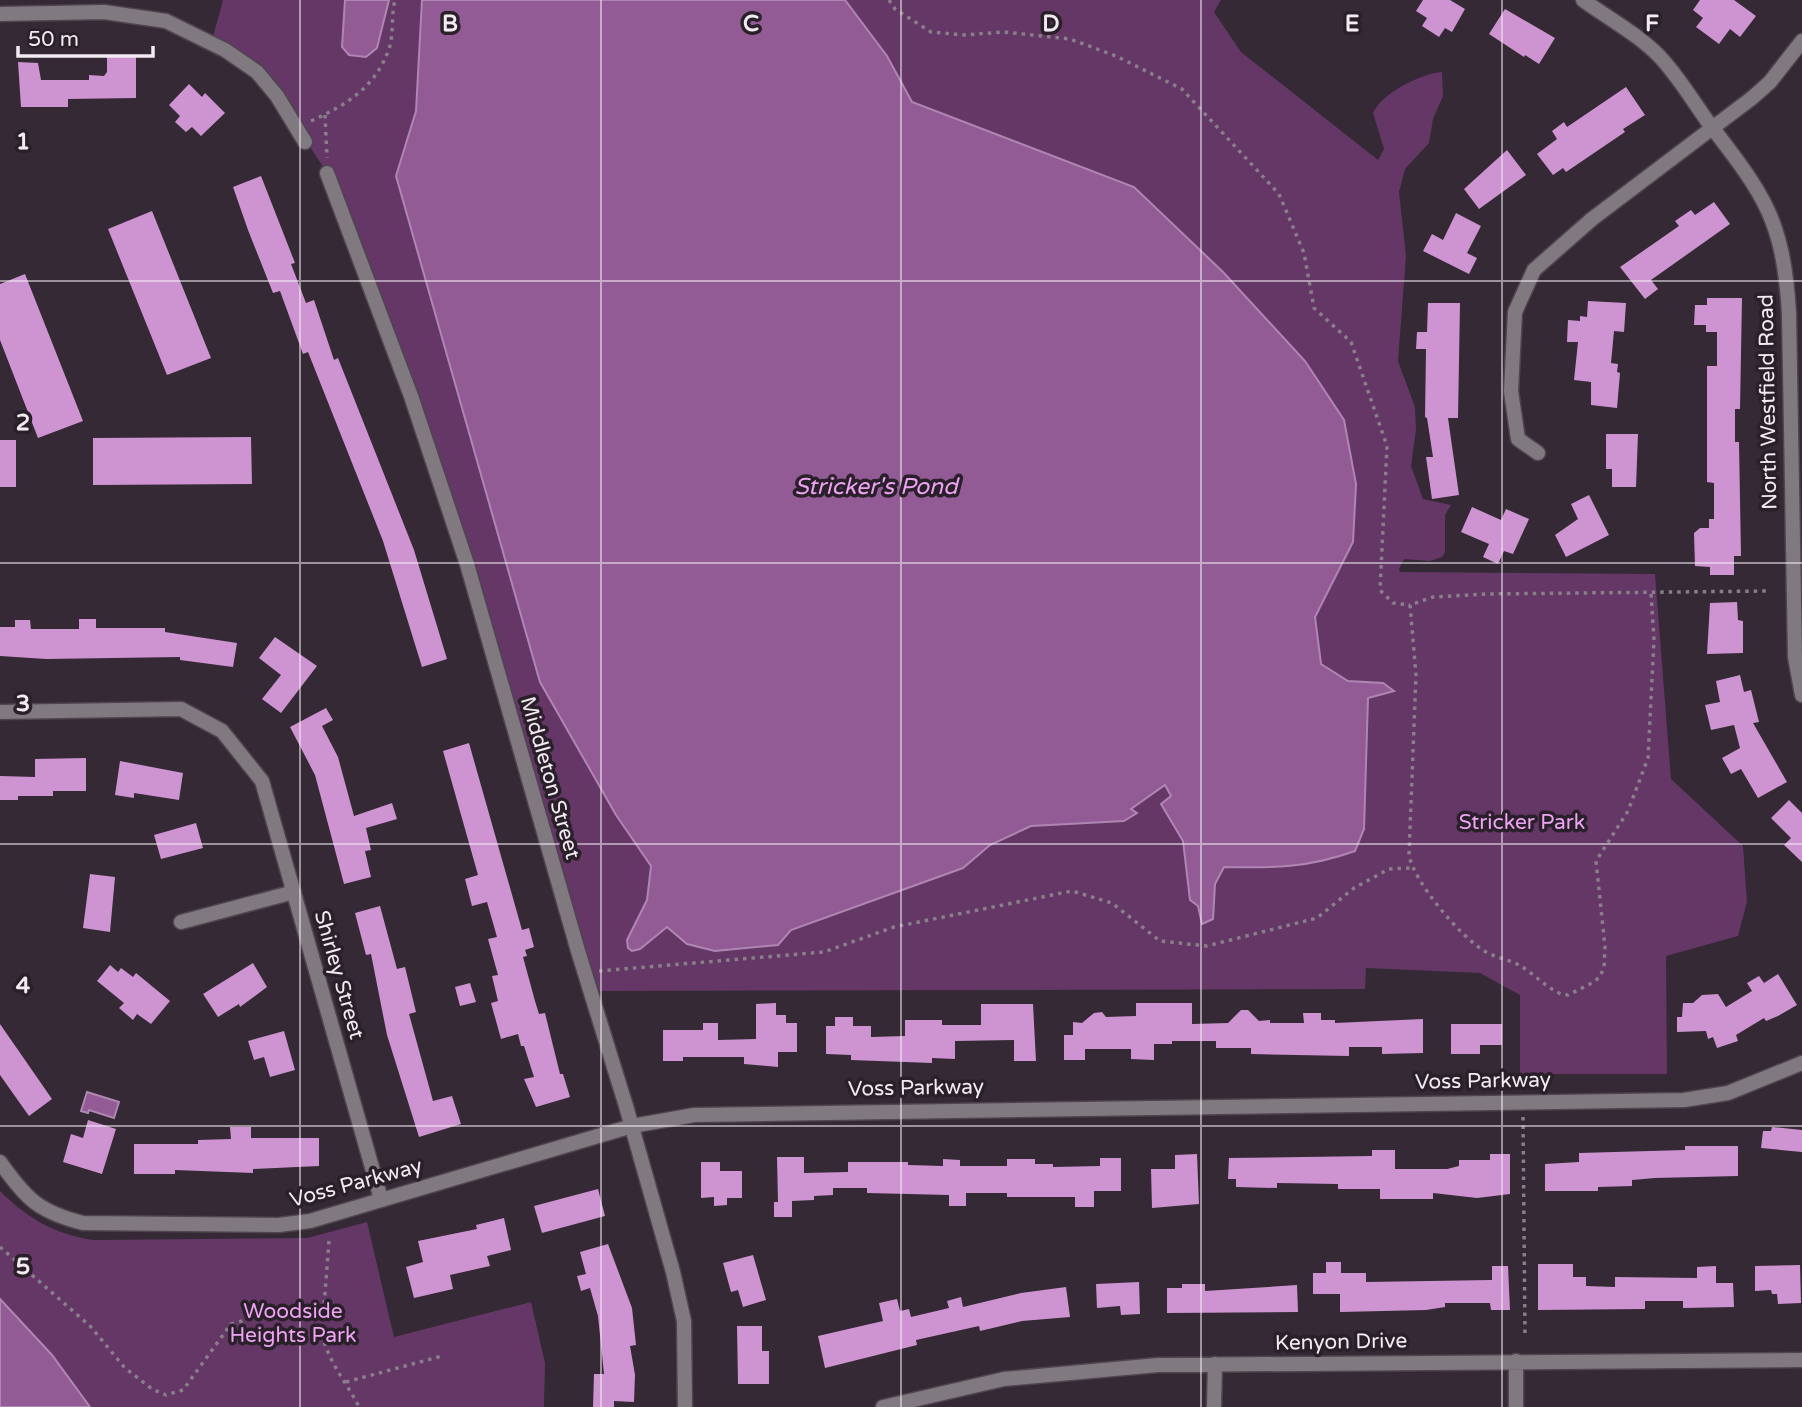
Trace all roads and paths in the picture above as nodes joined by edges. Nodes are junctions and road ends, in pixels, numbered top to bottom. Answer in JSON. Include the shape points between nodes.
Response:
{"nodes":[{"id":1,"x":395,"y":0,"type":"edge"},
{"id":2,"x":889,"y":0,"type":"edge"},
{"id":3,"x":1583,"y":0,"type":"edge"},
{"id":4,"x":71,"y":6,"type":"edge"},
{"id":5,"x":0,"y":14,"type":"edge"},
{"id":6,"x":1802,"y":41,"type":"edge"},
{"id":7,"x":325,"y":115,"type":"junction"},
{"id":8,"x":296,"y":128,"type":"junction"},
{"id":9,"x":1714,"y":128,"type":"junction"},
{"id":10,"x":305,"y":142,"type":"dead end"},
{"id":11,"x":327,"y":173,"type":"joint"},
{"id":12,"x":1796,"y":313,"type":"edge"},
{"id":13,"x":1538,"y":453,"type":"dead end"},
{"id":14,"x":1797,"y":574,"type":"edge"},
{"id":15,"x":1769,"y":591,"type":"dead end"},
{"id":16,"x":1651,"y":594,"type":"junction"},
{"id":17,"x":1410,"y":605,"type":"junction"},
{"id":18,"x":1802,"y":695,"type":"edge"},
{"id":19,"x":0,"y":712,"type":"edge"},
{"id":20,"x":1411,"y":868,"type":"junction"},
{"id":21,"x":294,"y":892,"type":"junction"},
{"id":22,"x":181,"y":922,"type":"dead end"},
{"id":23,"x":586,"y":972,"type":"junction"},
{"id":24,"x":1802,"y":1063,"type":"edge"},
{"id":25,"x":1522,"y":1115,"type":"dead end"},
{"id":26,"x":632,"y":1126,"type":"junction"},
{"id":27,"x":0,"y":1162,"type":"edge"},
{"id":28,"x":381,"y":1199,"type":"junction"},
{"id":29,"x":329,"y":1241,"type":"dead end"},
{"id":30,"x":0,"y":1247,"type":"edge"},
{"id":31,"x":324,"y":1319,"type":"junction"},
{"id":32,"x":1525,"y":1336,"type":"dead end"},
{"id":33,"x":442,"y":1356,"type":"dead end"},
{"id":34,"x":1802,"y":1360,"type":"edge"},
{"id":35,"x":1516,"y":1361,"type":"junction"},
{"id":36,"x":1215,"y":1364,"type":"junction"},
{"id":37,"x":346,"y":1382,"type":"junction"},
{"id":38,"x":923,"y":1403,"type":"edge"},
{"id":39,"x":359,"y":1407,"type":"edge"},
{"id":40,"x":685,"y":1407,"type":"edge"},
{"id":41,"x":883,"y":1407,"type":"edge"},
{"id":42,"x":1214,"y":1407,"type":"edge"},
{"id":43,"x":1516,"y":1407,"type":"edge"}],
"edges":[{"from":1,"to":7,"type":"path","via":[[389,48],[369,84],[346,106]]},
{"from":2,"to":17,"type":"path","via":[[895,9],[931,32],[1004,32],[1070,39],[1116,56],[1182,89],[1279,194],[1304,253],[1314,308],[1351,342],[1387,446],[1380,590],[1393,603]]},
{"from":3,"to":9,"type":"street","name":"North Westfield Road","via":[[1660,57]]},
{"from":4,"to":5,"type":"street"},
{"from":4,"to":8,"type":"street","via":[[166,21],[225,50],[257,72]]},
{"from":6,"to":9,"type":"street","via":[[1770,82]]},
{"from":7,"to":8,"type":"path"},
{"from":7,"to":11,"type":"path"},
{"from":8,"to":10,"type":"street"},
{"from":9,"to":12,"type":"street","name":"North Westfield Road","via":[[1769,206]]},
{"from":9,"to":13,"type":"street","via":[[1592,219],[1534,270],[1515,312],[1511,391],[1518,439]]},
{"from":11,"to":23,"type":"street","name":"Middleton Street","via":[[411,396],[467,564]]},
{"from":12,"to":14,"type":"street","name":"North Westfield Road"},
{"from":14,"to":18,"type":"street","name":"North Westfield Road","via":[[1794,657]]},
{"from":15,"to":16,"type":"path"},
{"from":16,"to":17,"type":"path","via":[[1486,594],[1433,597]]},
{"from":16,"to":20,"type":"path","via":[[1654,640],[1648,758],[1628,811],[1596,861],[1605,947],[1600,977],[1564,995],[1516,963],[1485,951],[1419,884]]},
{"from":17,"to":20,"type":"path","via":[[1416,675]]},
{"from":19,"to":21,"type":"street","name":"Shirley Street","via":[[181,709],[222,731],[262,781]]},
{"from":20,"to":23,"type":"path","via":[[1389,869],[1354,888],[1317,918],[1207,946],[1160,941],[1112,903],[1072,891],[894,927],[824,952]]},
{"from":21,"to":22,"type":"street"},
{"from":21,"to":28,"type":"street","name":"Shirley Street"},
{"from":23,"to":26,"type":"street","name":"Middleton Street"},
{"from":24,"to":26,"type":"street","name":"Voss Parkway","via":[[1728,1093],[1684,1100],[730,1112]]},
{"from":25,"to":32,"type":"path"},
{"from":26,"to":28,"type":"street","name":"Voss Parkway"},
{"from":26,"to":40,"type":"street","name":"Middleton Street","via":[[684,1321]]},
{"from":27,"to":28,"type":"street","name":"Voss Parkway","via":[[32,1203],[83,1223],[279,1225],[310,1221]]},
{"from":29,"to":31,"type":"path"},
{"from":30,"to":31,"type":"path","via":[[90,1326],[125,1368],[166,1395],[183,1390],[231,1324],[297,1307]]},
{"from":31,"to":37,"type":"path","via":[[328,1359]]},
{"from":33,"to":37,"type":"path"},
{"from":34,"to":35,"type":"street","name":"Kenyon Drive"},
{"from":35,"to":36,"type":"street","name":"Kenyon Drive"},
{"from":35,"to":43,"type":"street"},
{"from":36,"to":38,"type":"street","name":"Kenyon Drive","via":[[1004,1379]]},
{"from":36,"to":42,"type":"street"},
{"from":37,"to":39,"type":"path"},
{"from":38,"to":41,"type":"street","name":"Kenyon Drive"}]}
